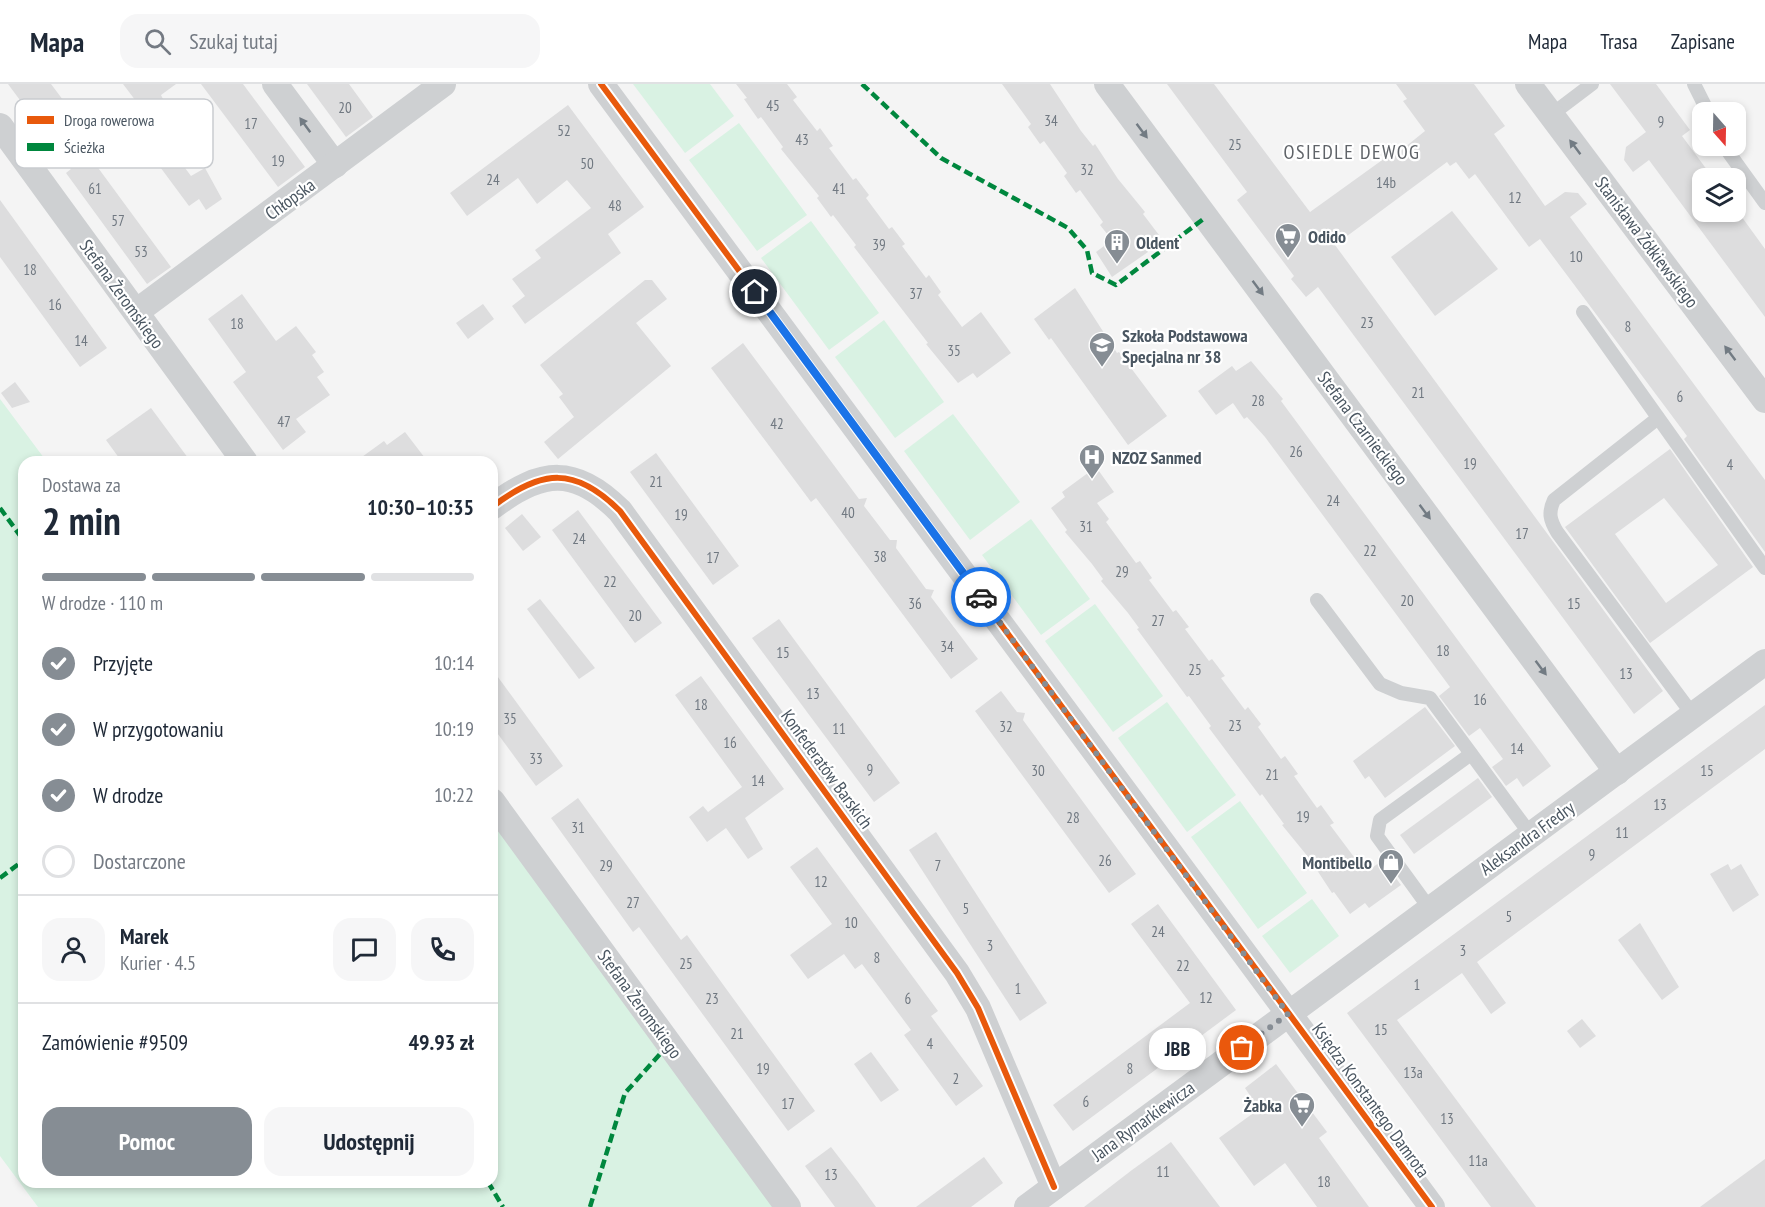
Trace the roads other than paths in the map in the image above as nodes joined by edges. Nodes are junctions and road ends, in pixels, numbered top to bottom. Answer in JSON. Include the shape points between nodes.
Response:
{"nodes":[{"id":1,"x":274,"y":84,"type":"edge"},
{"id":2,"x":443,"y":84,"type":"edge"},
{"id":3,"x":601,"y":84,"type":"edge"},
{"id":4,"x":1107,"y":84,"type":"edge"},
{"id":5,"x":1528,"y":84,"type":"edge"},
{"id":6,"x":1592,"y":84,"type":"edge"},
{"id":7,"x":1694,"y":84,"type":"edge"},
{"id":8,"x":1703,"y":102,"type":"edge"},
{"id":9,"x":1551,"y":115,"type":"junction"},
{"id":10,"x":0,"y":126,"type":"edge"},
{"id":11,"x":15,"y":147,"type":"edge"},
{"id":12,"x":1731,"y":156,"type":"edge"},
{"id":13,"x":335,"y":165,"type":"junction"},
{"id":14,"x":31,"y":168,"type":"edge"},
{"id":15,"x":1765,"y":203,"type":"edge"},
{"id":16,"x":136,"y":312,"type":"junction"},
{"id":17,"x":1583,"y":312,"type":"dead end"},
{"id":18,"x":1765,"y":400,"type":"edge"},
{"id":19,"x":1658,"y":418,"type":"junction"},
{"id":20,"x":241,"y":456,"type":"edge"},
{"id":21,"x":498,"y":503,"type":"edge"},
{"id":22,"x":1765,"y":568,"type":"edge"},
{"id":23,"x":1317,"y":600,"type":"dead end"},
{"id":24,"x":1765,"y":662,"type":"edge"},
{"id":25,"x":1694,"y":715,"type":"junction"},
{"id":26,"x":1471,"y":754,"type":"junction"},
{"id":27,"x":1617,"y":772,"type":"junction"},
{"id":28,"x":498,"y":809,"type":"edge"},
{"id":29,"x":1531,"y":836,"type":"junction"},
{"id":30,"x":1430,"y":909,"type":"junction"},
{"id":31,"x":1288,"y":1014,"type":"junction"},
{"id":32,"x":1054,"y":1187,"type":"junction"},
{"id":33,"x":788,"y":1207,"type":"edge"},
{"id":34,"x":1027,"y":1207,"type":"edge"},
{"id":35,"x":1431,"y":1207,"type":"edge"}],
"edges":[{"from":13,"to":1,"type":"street","one_way":true},
{"from":2,"to":13,"type":"street","name":"Chłopska"},
{"from":3,"to":31,"type":"street","name":"Księdza Konstantego Damrota"},
{"from":4,"to":27,"type":"street","name":"Stefana Czarnieckiego","one_way":true},
{"from":5,"to":9,"type":"street","name":"Stanisława Żółkiewskiego"},
{"from":6,"to":9,"type":"lane"},
{"from":7,"to":8,"type":"lane"},
{"from":18,"to":9,"type":"street","name":"Stanisława Żółkiewskiego","one_way":true},
{"from":10,"to":11,"type":"street","name":"Stefana Żeromskiego"},
{"from":12,"to":15,"type":"lane"},
{"from":13,"to":16,"type":"street","name":"Chłopska"},
{"from":14,"to":16,"type":"street","name":"Stefana Żeromskiego"},
{"from":16,"to":20,"type":"street","name":"Stefana Żeromskiego"},
{"from":17,"to":19,"type":"lane"},
{"from":19,"to":22,"type":"lane"},
{"from":19,"to":25,"type":"lane","via":[[1554,500],[1550,518]]},
{"from":21,"to":32,"type":"street","name":"Konfederatów Barskich","via":[[523,486],[547,478],[576,479],[598,490],[620,511],[957,973],[978,1008]]},
{"from":23,"to":26,"type":"lane","via":[[1380,684],[1401,693],[1430,698]]},
{"from":24,"to":25,"type":"street","name":"Aleksandra Fredry"},
{"from":25,"to":27,"type":"street","name":"Aleksandra Fredry"},
{"from":26,"to":29,"type":"lane"},
{"from":26,"to":30,"type":"lane","via":[[1380,820],[1377,836]]},
{"from":27,"to":29,"type":"street","name":"Aleksandra Fredry"},
{"from":28,"to":33,"type":"street","name":"Stefana Żeromskiego"},
{"from":29,"to":30,"type":"street","name":"Aleksandra Fredry"},
{"from":30,"to":31,"type":"street","name":"Aleksandra Fredry"},
{"from":31,"to":32,"type":"street","name":"Jana Rymarkiewicza"},
{"from":31,"to":35,"type":"street","name":"Księdza Konstantego Damrota"},
{"from":32,"to":34,"type":"street","name":"Jana Rymarkiewicza"}]}
